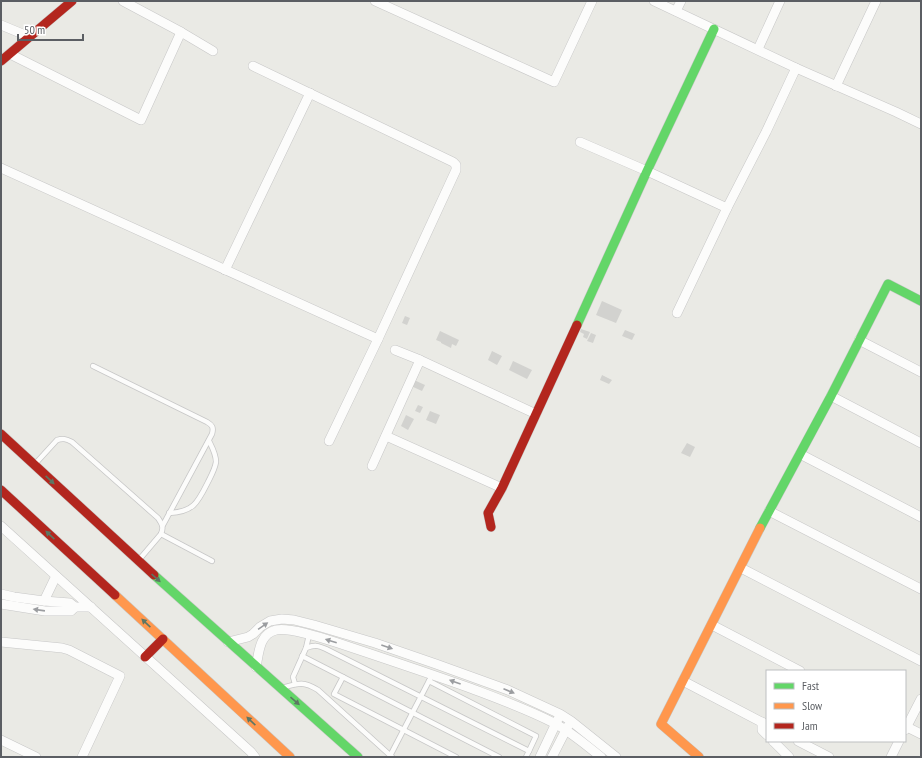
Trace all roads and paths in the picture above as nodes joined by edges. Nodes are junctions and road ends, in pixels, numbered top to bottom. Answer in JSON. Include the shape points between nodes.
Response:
{"nodes":[{"id":1,"x":72,"y":1,"type":"edge"},
{"id":2,"x":123,"y":1,"type":"edge"},
{"id":3,"x":375,"y":1,"type":"edge"},
{"id":4,"x":592,"y":1,"type":"edge"},
{"id":5,"x":654,"y":1,"type":"edge"},
{"id":6,"x":681,"y":1,"type":"edge"},
{"id":7,"x":780,"y":1,"type":"edge"},
{"id":8,"x":876,"y":1,"type":"edge"},
{"id":9,"x":676,"y":11,"type":"junction"},
{"id":10,"x":1,"y":25,"type":"edge"},
{"id":11,"x":714,"y":29,"type":"junction"},
{"id":12,"x":181,"y":32,"type":"junction"},
{"id":13,"x":30,"y":37,"type":"junction"},
{"id":14,"x":758,"y":49,"type":"junction"},
{"id":15,"x":213,"y":51,"type":"dead end"},
{"id":16,"x":10,"y":54,"type":"junction"},
{"id":17,"x":1,"y":61,"type":"edge"},
{"id":18,"x":253,"y":66,"type":"dead end"},
{"id":19,"x":796,"y":68,"type":"junction"},
{"id":20,"x":836,"y":86,"type":"junction"},
{"id":21,"x":310,"y":93,"type":"junction"},
{"id":22,"x":921,"y":124,"type":"edge"},
{"id":23,"x":580,"y":142,"type":"dead end"},
{"id":24,"x":1,"y":168,"type":"edge"},
{"id":25,"x":647,"y":171,"type":"junction"},
{"id":26,"x":727,"y":208,"type":"junction"},
{"id":27,"x":225,"y":270,"type":"junction"},
{"id":28,"x":921,"y":301,"type":"edge"},
{"id":29,"x":677,"y":313,"type":"dead end"},
{"id":30,"x":378,"y":339,"type":"junction"},
{"id":31,"x":859,"y":340,"type":"junction"},
{"id":32,"x":395,"y":350,"type":"dead end"},
{"id":33,"x":420,"y":360,"type":"junction"},
{"id":34,"x":93,"y":366,"type":"dead end"},
{"id":35,"x":921,"y":372,"type":"edge"},
{"id":36,"x":831,"y":396,"type":"junction"},
{"id":37,"x":536,"y":414,"type":"junction"},
{"id":38,"x":1,"y":434,"type":"edge"},
{"id":39,"x":386,"y":436,"type":"junction"},
{"id":40,"x":209,"y":441,"type":"junction"},
{"id":41,"x":329,"y":441,"type":"dead end"},
{"id":42,"x":921,"y":443,"type":"edge"},
{"id":43,"x":800,"y":454,"type":"junction"},
{"id":44,"x":34,"y":465,"type":"junction"},
{"id":45,"x":372,"y":466,"type":"dead end"},
{"id":46,"x":502,"y":488,"type":"junction"},
{"id":47,"x":1,"y":490,"type":"edge"},
{"id":48,"x":770,"y":511,"type":"junction"},
{"id":49,"x":169,"y":513,"type":"junction"},
{"id":50,"x":921,"y":518,"type":"edge"},
{"id":51,"x":163,"y":525,"type":"junction"},
{"id":52,"x":1,"y":526,"type":"edge"},
{"id":53,"x":491,"y":527,"type":"dead end"},
{"id":54,"x":161,"y":534,"type":"junction"},
{"id":55,"x":212,"y":560,"type":"dead end"},
{"id":56,"x":138,"y":561,"type":"junction"},
{"id":57,"x":741,"y":568,"type":"junction"},
{"id":58,"x":56,"y":576,"type":"junction"},
{"id":59,"x":921,"y":590,"type":"edge"},
{"id":60,"x":1,"y":594,"type":"edge"},
{"id":61,"x":44,"y":601,"type":"junction"},
{"id":62,"x":1,"y":604,"type":"edge"},
{"id":63,"x":76,"y":607,"type":"junction"},
{"id":64,"x":91,"y":607,"type":"junction"},
{"id":65,"x":712,"y":625,"type":"junction"},
{"id":66,"x":309,"y":635,"type":"junction"},
{"id":67,"x":163,"y":639,"type":"junction"},
{"id":68,"x":1,"y":642,"type":"edge"},
{"id":69,"x":228,"y":642,"type":"junction"},
{"id":70,"x":306,"y":648,"type":"junction"},
{"id":71,"x":302,"y":656,"type":"junction"},
{"id":72,"x":145,"y":657,"type":"junction"},
{"id":73,"x":921,"y":661,"type":"edge"},
{"id":74,"x":256,"y":667,"type":"junction"},
{"id":75,"x":798,"y":670,"type":"edge"},
{"id":76,"x":343,"y":677,"type":"junction"},
{"id":77,"x":431,"y":678,"type":"junction"},
{"id":78,"x":683,"y":681,"type":"junction"},
{"id":79,"x":295,"y":684,"type":"junction"},
{"id":80,"x":280,"y":689,"type":"junction"},
{"id":81,"x":334,"y":694,"type":"junction"},
{"id":82,"x":421,"y":697,"type":"junction"},
{"id":83,"x":328,"y":699,"type":"junction"},
{"id":84,"x":921,"y":699,"type":"edge"},
{"id":85,"x":413,"y":713,"type":"junction"},
{"id":86,"x":560,"y":714,"type":"junction"},
{"id":87,"x":571,"y":721,"type":"junction"},
{"id":88,"x":765,"y":723,"type":"edge"},
{"id":89,"x":555,"y":724,"type":"junction"},
{"id":90,"x":906,"y":727,"type":"edge"},
{"id":91,"x":404,"y":730,"type":"junction"},
{"id":92,"x":566,"y":731,"type":"junction"},
{"id":93,"x":766,"y":734,"type":"edge"},
{"id":94,"x":921,"y":734,"type":"edge"},
{"id":95,"x":1,"y":740,"type":"edge"},
{"id":96,"x":774,"y":742,"type":"edge"},
{"id":97,"x":800,"y":742,"type":"edge"},
{"id":98,"x":898,"y":742,"type":"edge"},
{"id":99,"x":529,"y":751,"type":"junction"},
{"id":100,"x":391,"y":756,"type":"edge"},
{"id":101,"x":36,"y":757,"type":"edge"},
{"id":102,"x":82,"y":757,"type":"edge"},
{"id":103,"x":255,"y":757,"type":"edge"},
{"id":104,"x":290,"y":757,"type":"edge"},
{"id":105,"x":358,"y":757,"type":"edge"},
{"id":106,"x":456,"y":757,"type":"edge"},
{"id":107,"x":499,"y":757,"type":"edge"},
{"id":108,"x":526,"y":757,"type":"edge"},
{"id":109,"x":540,"y":757,"type":"edge"},
{"id":110,"x":552,"y":757,"type":"edge"},
{"id":111,"x":601,"y":757,"type":"edge"},
{"id":112,"x":616,"y":757,"type":"edge"},
{"id":113,"x":699,"y":757,"type":"edge"},
{"id":114,"x":789,"y":757,"type":"edge"},
{"id":115,"x":829,"y":757,"type":"edge"},
{"id":116,"x":891,"y":757,"type":"edge"}],
"edges":[{"from":1,"to":13,"type":"street"},
{"from":2,"to":12,"type":"street"},
{"from":3,"to":4,"type":"street","via":[[554,82]]},
{"from":5,"to":9,"type":"street"},
{"from":6,"to":9,"type":"street"},
{"from":7,"to":14,"type":"street"},
{"from":8,"to":20,"type":"street"},
{"from":9,"to":11,"type":"street"},
{"from":10,"to":13,"type":"street"},
{"from":11,"to":14,"type":"street"},
{"from":11,"to":25,"type":"street"},
{"from":12,"to":15,"type":"street"},
{"from":12,"to":16,"type":"street","via":[[141,120]]},
{"from":13,"to":16,"type":"street"},
{"from":14,"to":19,"type":"street"},
{"from":16,"to":17,"type":"street"},
{"from":18,"to":21,"type":"street"},
{"from":19,"to":20,"type":"street"},
{"from":19,"to":26,"type":"street"},
{"from":20,"to":22,"type":"street"},
{"from":21,"to":27,"type":"street"},
{"from":21,"to":30,"type":"street","via":[[456,165],[456,170]]},
{"from":23,"to":25,"type":"street"},
{"from":24,"to":27,"type":"street"},
{"from":25,"to":26,"type":"street"},
{"from":25,"to":37,"type":"street"},
{"from":26,"to":29,"type":"street"},
{"from":27,"to":30,"type":"street"},
{"from":28,"to":31,"type":"street","via":[[888,284]]},
{"from":30,"to":41,"type":"street"},
{"from":31,"to":35,"type":"street"},
{"from":31,"to":36,"type":"street"},
{"from":32,"to":33,"type":"street"},
{"from":33,"to":37,"type":"street"},
{"from":33,"to":39,"type":"street"},
{"from":34,"to":40,"type":"lane","via":[[207,422],[214,430]]},
{"from":36,"to":42,"type":"street"},
{"from":36,"to":43,"type":"street"},
{"from":37,"to":46,"type":"street"},
{"from":38,"to":44,"type":"street"},
{"from":39,"to":45,"type":"street"},
{"from":39,"to":46,"type":"street"},
{"from":40,"to":49,"type":"lane"},
{"from":40,"to":49,"type":"lane","via":[[216,461],[199,499],[184,511]]},
{"from":43,"to":48,"type":"street"},
{"from":43,"to":50,"type":"street"},
{"from":44,"to":51,"type":"lane","via":[[57,440],[66,438]]},
{"from":44,"to":56,"type":"street","one_way":true},
{"from":46,"to":53,"type":"street","via":[[488,513]]},
{"from":67,"to":47,"type":"street","one_way":true},
{"from":48,"to":57,"type":"street"},
{"from":48,"to":59,"type":"street"},
{"from":49,"to":51,"type":"lane"},
{"from":51,"to":54,"type":"lane"},
{"from":52,"to":58,"type":"street"},
{"from":54,"to":55,"type":"lane"},
{"from":54,"to":56,"type":"lane"},
{"from":56,"to":69,"type":"street","one_way":true},
{"from":57,"to":65,"type":"street"},
{"from":57,"to":73,"type":"street"},
{"from":58,"to":61,"type":"street"},
{"from":58,"to":64,"type":"street"},
{"from":60,"to":61,"type":"street"},
{"from":61,"to":63,"type":"street","via":[[70,603]]},
{"from":63,"to":62,"type":"street","one_way":true,"via":[[71,611],[45,611]]},
{"from":63,"to":64,"type":"street"},
{"from":64,"to":72,"type":"street"},
{"from":65,"to":75,"type":"street"},
{"from":65,"to":78,"type":"street"},
{"from":66,"to":70,"type":"lane"},
{"from":66,"to":74,"type":"street","via":[[285,630],[269,633],[261,643]]},
{"from":77,"to":66,"type":"street","one_way":true},
{"from":67,"to":72,"type":"street"},
{"from":104,"to":67,"type":"street","one_way":true},
{"from":68,"to":102,"type":"street","via":[[69,650],[120,676]]},
{"from":69,"to":74,"type":"street"},
{"from":69,"to":86,"type":"street","one_way":true,"via":[[248,637],[270,621],[294,620],[375,643],[436,664],[508,690]]},
{"from":70,"to":71,"type":"lane"},
{"from":70,"to":82,"type":"lane","via":[[313,645],[326,649]]},
{"from":71,"to":76,"type":"lane"},
{"from":71,"to":79,"type":"lane","via":[[293,677]]},
{"from":72,"to":103,"type":"street"},
{"from":74,"to":80,"type":"street"},
{"from":76,"to":81,"type":"lane"},
{"from":76,"to":85,"type":"lane"},
{"from":77,"to":82,"type":"lane"},
{"from":89,"to":77,"type":"street","one_way":true,"via":[[500,699]]},
{"from":77,"to":99,"type":"lane","via":[[536,736]]},
{"from":78,"to":88,"type":"street"},
{"from":78,"to":113,"type":"street","via":[[661,724]]},
{"from":79,"to":80,"type":"lane"},
{"from":79,"to":83,"type":"lane","via":[[308,684]]},
{"from":80,"to":105,"type":"street","one_way":true},
{"from":81,"to":83,"type":"lane"},
{"from":81,"to":91,"type":"lane"},
{"from":82,"to":85,"type":"lane"},
{"from":82,"to":99,"type":"lane"},
{"from":83,"to":100,"type":"lane"},
{"from":84,"to":90,"type":"street"},
{"from":85,"to":91,"type":"lane"},
{"from":85,"to":107,"type":"lane"},
{"from":86,"to":87,"type":"street"},
{"from":86,"to":89,"type":"street"},
{"from":87,"to":92,"type":"street"},
{"from":87,"to":112,"type":"street"},
{"from":88,"to":93,"type":"street","via":[[762,730]]},
{"from":89,"to":92,"type":"street"},
{"from":89,"to":109,"type":"street"},
{"from":90,"to":94,"type":"street"},
{"from":91,"to":100,"type":"lane"},
{"from":91,"to":106,"type":"lane"},
{"from":92,"to":110,"type":"street"},
{"from":92,"to":111,"type":"street"},
{"from":95,"to":101,"type":"street"},
{"from":96,"to":114,"type":"street"},
{"from":97,"to":115,"type":"street"},
{"from":98,"to":116,"type":"street"},
{"from":99,"to":108,"type":"lane"}]}
